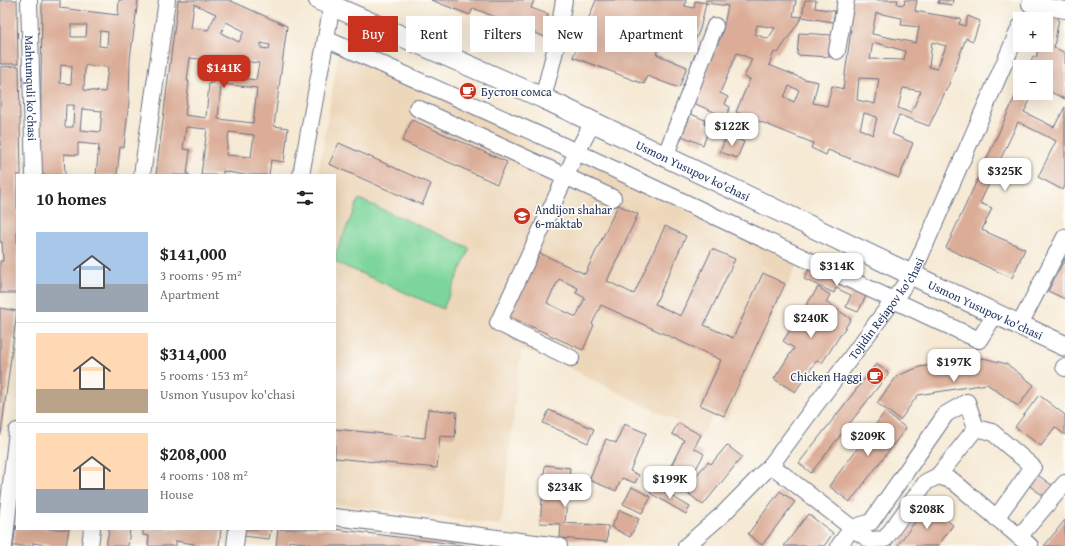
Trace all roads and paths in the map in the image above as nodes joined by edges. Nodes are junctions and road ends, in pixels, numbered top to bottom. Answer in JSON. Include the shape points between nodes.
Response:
{"nodes":[{"id":1,"x":29,"y":0,"type":"edge"},
{"id":2,"x":167,"y":0,"type":"edge"},
{"id":3,"x":564,"y":0,"type":"edge"},
{"id":4,"x":846,"y":0,"type":"edge"},
{"id":5,"x":326,"y":2,"type":"edge"},
{"id":6,"x":1031,"y":2,"type":"edge"},
{"id":7,"x":1065,"y":10,"type":"edge"},
{"id":8,"x":1027,"y":12,"type":"edge"},
{"id":9,"x":715,"y":26,"type":"dead end"},
{"id":10,"x":326,"y":39,"type":"junction"},
{"id":11,"x":1013,"y":43,"type":"edge"},
{"id":12,"x":837,"y":51,"type":"dead end"},
{"id":13,"x":543,"y":98,"type":"junction"},
{"id":14,"x":417,"y":108,"type":"dead end"},
{"id":15,"x":593,"y":122,"type":"junction"},
{"id":16,"x":577,"y":152,"type":"junction"},
{"id":17,"x":666,"y":157,"type":"junction"},
{"id":18,"x":34,"y":174,"type":"edge"},
{"id":19,"x":142,"y":174,"type":"edge"},
{"id":20,"x":301,"y":174,"type":"edge"},
{"id":21,"x":565,"y":176,"type":"junction"},
{"id":22,"x":613,"y":198,"type":"dead end"},
{"id":23,"x":1065,"y":237,"type":"edge"},
{"id":24,"x":912,"y":275,"type":"junction"},
{"id":25,"x":892,"y":301,"type":"junction"},
{"id":26,"x":996,"y":313,"type":"junction"},
{"id":27,"x":1020,"y":324,"type":"junction"},
{"id":28,"x":1065,"y":346,"type":"edge"},
{"id":29,"x":571,"y":358,"type":"dead end"},
{"id":30,"x":976,"y":428,"type":"junction"},
{"id":31,"x":16,"y":440,"type":"edge"},
{"id":32,"x":771,"y":464,"type":"junction"},
{"id":33,"x":938,"y":476,"type":"junction"},
{"id":34,"x":1065,"y":483,"type":"edge"},
{"id":35,"x":336,"y":517,"type":"edge"},
{"id":36,"x":996,"y":518,"type":"junction"},
{"id":37,"x":852,"y":528,"type":"junction"},
{"id":38,"x":92,"y":530,"type":"edge"},
{"id":39,"x":237,"y":530,"type":"edge"},
{"id":40,"x":882,"y":542,"type":"edge"},
{"id":41,"x":1024,"y":542,"type":"edge"},
{"id":42,"x":4,"y":546,"type":"edge"},
{"id":43,"x":90,"y":546,"type":"edge"},
{"id":44,"x":235,"y":546,"type":"edge"},
{"id":45,"x":559,"y":546,"type":"edge"},
{"id":46,"x":686,"y":546,"type":"edge"},
{"id":47,"x":839,"y":546,"type":"edge"}],
"edges":[{"from":1,"to":18,"type":"street","name":"Mahtumquli ko'chasi"},
{"from":2,"to":19,"type":"street"},
{"from":3,"to":13,"type":"street","via":[[556,47]]},
{"from":4,"to":12,"type":"street"},
{"from":5,"to":10,"type":"street"},
{"from":5,"to":13,"type":"main road","name":"Usmon Yusupov ko'chasi"},
{"from":6,"to":7,"type":"street"},
{"from":6,"to":8,"type":"street"},
{"from":9,"to":17,"type":"street"},
{"from":10,"to":16,"type":"street"},
{"from":10,"to":20,"type":"street"},
{"from":11,"to":24,"type":"street","name":"Tojidin Rejapov ko'chasi"},
{"from":13,"to":15,"type":"main road","name":"Usmon Yusupov ko'chasi"},
{"from":14,"to":21,"type":"street"},
{"from":15,"to":16,"type":"street"},
{"from":15,"to":17,"type":"main road","name":"Usmon Yusupov ko'chasi"},
{"from":16,"to":21,"type":"street"},
{"from":16,"to":25,"type":"street"},
{"from":17,"to":24,"type":"main road","name":"Usmon Yusupov ko'chasi"},
{"from":21,"to":22,"type":"street"},
{"from":21,"to":29,"type":"street","via":[[498,323]]},
{"from":23,"to":27,"type":"street"},
{"from":24,"to":25,"type":"street","name":"Tojidin Rejapov ko'chasi"},
{"from":24,"to":26,"type":"main road","name":"Usmon Yusupov ko'chasi"},
{"from":25,"to":26,"type":"street","via":[[979,340]]},
{"from":25,"to":32,"type":"street","name":"Tojidin Rejapov ko'chasi"},
{"from":26,"to":27,"type":"main road","name":"Usmon Yusupov ko'chasi"},
{"from":27,"to":28,"type":"main road","name":"Usmon Yusupov ko'chasi"},
{"from":30,"to":33,"type":"street"},
{"from":30,"to":36,"type":"street","via":[[992,432],[1033,467]]},
{"from":30,"to":37,"type":"street","via":[[967,402],[946,414],[871,522]]},
{"from":31,"to":42,"type":"street"},
{"from":32,"to":37,"type":"street"},
{"from":32,"to":46,"type":"street","name":"Tojidin Rejapov ko'chasi","via":[[723,514]]},
{"from":33,"to":36,"type":"street","via":[[953,481]]},
{"from":33,"to":40,"type":"street","via":[[926,482]]},
{"from":34,"to":41,"type":"street"},
{"from":35,"to":45,"type":"street"},
{"from":36,"to":41,"type":"street"},
{"from":37,"to":40,"type":"street","via":[[870,540]]},
{"from":37,"to":47,"type":"street"},
{"from":38,"to":43,"type":"street"},
{"from":39,"to":44,"type":"street"}]}
